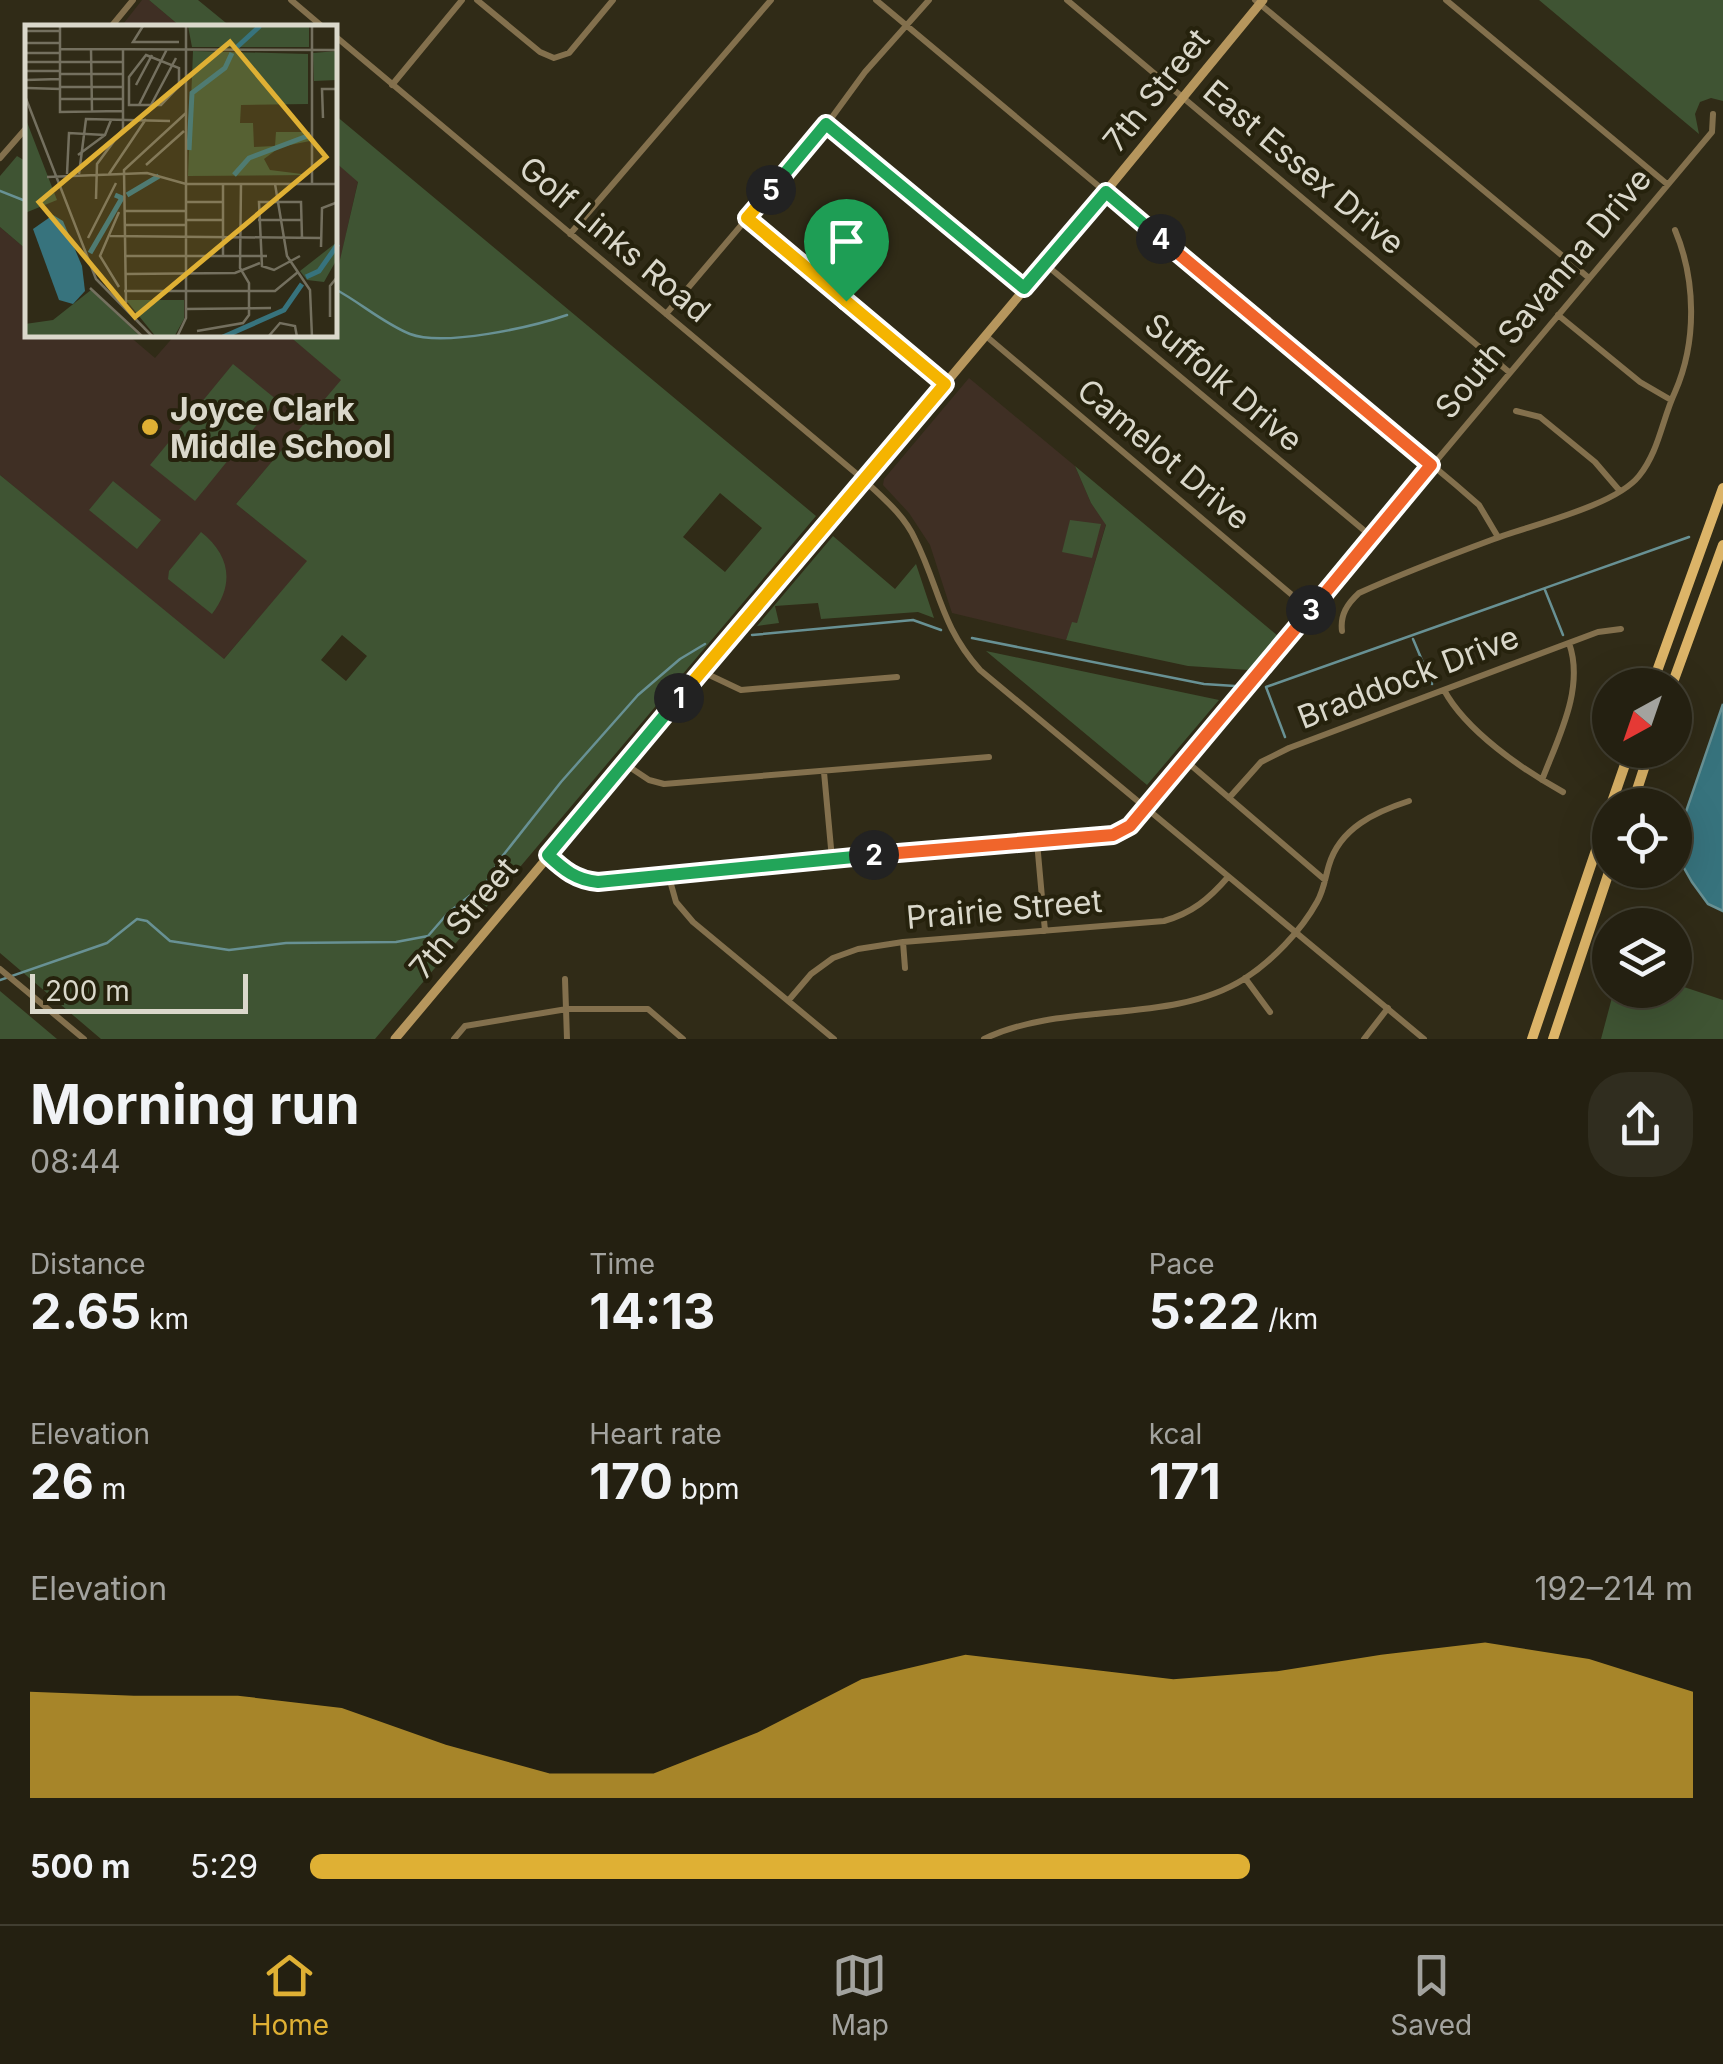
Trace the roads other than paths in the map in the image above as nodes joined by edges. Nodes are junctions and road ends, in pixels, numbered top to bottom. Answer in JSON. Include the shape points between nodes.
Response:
{"nodes":[{"id":1,"x":133,"y":0,"type":"edge"},
{"id":2,"x":291,"y":0,"type":"edge"},
{"id":3,"x":462,"y":0,"type":"edge"},
{"id":4,"x":477,"y":0,"type":"edge"},
{"id":5,"x":613,"y":0,"type":"edge"},
{"id":6,"x":771,"y":0,"type":"edge"},
{"id":7,"x":876,"y":0,"type":"edge"},
{"id":8,"x":928,"y":0,"type":"edge"},
{"id":9,"x":1067,"y":0,"type":"edge"},
{"id":10,"x":1446,"y":0,"type":"edge"},
{"id":11,"x":1259,"y":1,"type":"edge"},
{"id":12,"x":112,"y":25,"type":"edge"},
{"id":13,"x":320,"y":25,"type":"edge"},
{"id":14,"x":907,"y":25,"type":"junction"},
{"id":15,"x":338,"y":39,"type":"edge"},
{"id":16,"x":392,"y":84,"type":"junction"},
{"id":17,"x":1182,"y":97,"type":"junction"},
{"id":18,"x":1713,"y":114,"type":"dead end"},
{"id":19,"x":826,"y":124,"type":"junction"},
{"id":20,"x":25,"y":129,"type":"edge"},
{"id":21,"x":0,"y":158,"type":"edge"},
{"id":22,"x":1667,"y":184,"type":"junction"},
{"id":23,"x":1106,"y":192,"type":"junction"},
{"id":24,"x":747,"y":218,"type":"junction"},
{"id":25,"x":1675,"y":230,"type":"dead end"},
{"id":26,"x":570,"y":234,"type":"junction"},
{"id":27,"x":1044,"y":264,"type":"junction"},
{"id":28,"x":1590,"y":278,"type":"junction"},
{"id":29,"x":1024,"y":288,"type":"junction"},
{"id":30,"x":666,"y":314,"type":"junction"},
{"id":31,"x":1558,"y":315,"type":"junction"},
{"id":32,"x":986,"y":336,"type":"junction"},
{"id":33,"x":1509,"y":372,"type":"junction"},
{"id":34,"x":945,"y":384,"type":"junction"},
{"id":35,"x":1671,"y":400,"type":"junction"},
{"id":36,"x":1516,"y":411,"type":"dead end"},
{"id":37,"x":1431,"y":465,"type":"junction"},
{"id":38,"x":864,"y":480,"type":"junction"},
{"id":39,"x":1723,"y":488,"type":"edge"},
{"id":40,"x":1620,"y":490,"type":"junction"},
{"id":41,"x":1372,"y":537,"type":"junction"},
{"id":42,"x":1498,"y":537,"type":"junction"},
{"id":43,"x":1723,"y":545,"type":"edge"},
{"id":44,"x":1311,"y":611,"type":"junction"},
{"id":45,"x":1620,"y":629,"type":"dead end"},
{"id":46,"x":1342,"y":631,"type":"dead end"},
{"id":47,"x":1569,"y":643,"type":"junction"},
{"id":48,"x":1658,"y":668,"type":"edge"},
{"id":49,"x":1678,"y":668,"type":"edge"},
{"id":50,"x":702,"y":672,"type":"junction"},
{"id":51,"x":897,"y":677,"type":"dead end"},
{"id":52,"x":1444,"y":690,"type":"junction"},
{"id":53,"x":989,"y":756,"type":"dead end"},
{"id":54,"x":1186,"y":760,"type":"junction"},
{"id":55,"x":625,"y":764,"type":"junction"},
{"id":56,"x":824,"y":772,"type":"junction"},
{"id":57,"x":1542,"y":780,"type":"junction"},
{"id":58,"x":1563,"y":792,"type":"dead end"},
{"id":59,"x":1230,"y":798,"type":"junction"},
{"id":60,"x":1408,"y":801,"type":"dead end"},
{"id":61,"x":1146,"y":808,"type":"junction"},
{"id":62,"x":1037,"y":842,"type":"junction"},
{"id":63,"x":548,"y":855,"type":"junction"},
{"id":64,"x":832,"y":859,"type":"junction"},
{"id":65,"x":1592,"y":863,"type":"edge"},
{"id":66,"x":1228,"y":876,"type":"junction"},
{"id":67,"x":668,"y":878,"type":"junction"},
{"id":68,"x":1326,"y":880,"type":"junction"},
{"id":69,"x":1604,"y":888,"type":"edge"},
{"id":70,"x":1045,"y":931,"type":"junction"},
{"id":71,"x":1296,"y":933,"type":"junction"},
{"id":72,"x":903,"y":942,"type":"junction"},
{"id":73,"x":905,"y":968,"type":"dead end"},
{"id":74,"x":0,"y":969,"type":"edge"},
{"id":75,"x":1245,"y":978,"type":"junction"},
{"id":76,"x":565,"y":979,"type":"dead end"},
{"id":77,"x":788,"y":1001,"type":"junction"},
{"id":78,"x":1388,"y":1008,"type":"junction"},
{"id":79,"x":566,"y":1009,"type":"junction"},
{"id":80,"x":1270,"y":1012,"type":"dead end"},
{"id":81,"x":84,"y":1039,"type":"edge"},
{"id":82,"x":395,"y":1039,"type":"edge"},
{"id":83,"x":454,"y":1039,"type":"edge"},
{"id":84,"x":567,"y":1039,"type":"edge"},
{"id":85,"x":683,"y":1039,"type":"edge"},
{"id":86,"x":834,"y":1039,"type":"edge"},
{"id":87,"x":984,"y":1039,"type":"edge"},
{"id":88,"x":1364,"y":1039,"type":"edge"},
{"id":89,"x":1424,"y":1039,"type":"edge"},
{"id":90,"x":1532,"y":1039,"type":"edge"},
{"id":91,"x":1552,"y":1039,"type":"edge"}],
"edges":[{"from":1,"to":12,"type":"street"},
{"from":2,"to":13,"type":"street"},
{"from":3,"to":16,"type":"street"},
{"from":4,"to":5,"type":"street","via":[[554,58],[570,53]]},
{"from":6,"to":26,"type":"street"},
{"from":7,"to":14,"type":"street"},
{"from":8,"to":14,"type":"street"},
{"from":9,"to":17,"type":"street","name":"East Essex Drive"},
{"from":10,"to":22,"type":"street"},
{"from":11,"to":17,"type":"main road","name":"7th Street"},
{"from":11,"to":28,"type":"street"},
{"from":14,"to":19,"type":"street"},
{"from":14,"to":23,"type":"street"},
{"from":15,"to":16,"type":"street","name":"Golf Links Road"},
{"from":16,"to":26,"type":"street","name":"Golf Links Road"},
{"from":17,"to":23,"type":"main road","name":"7th Street"},
{"from":17,"to":33,"type":"street","name":"East Essex Drive"},
{"from":18,"to":22,"type":"street","name":"South Savanna Drive","via":[[1712,132]]},
{"from":19,"to":24,"type":"street"},
{"from":19,"to":29,"type":"street"},
{"from":20,"to":21,"type":"street"},
{"from":22,"to":28,"type":"street","name":"South Savanna Drive"},
{"from":23,"to":27,"type":"main road","name":"7th Street"},
{"from":23,"to":37,"type":"street"},
{"from":24,"to":30,"type":"street"},
{"from":24,"to":34,"type":"street"},
{"from":25,"to":35,"type":"street","via":[[1685,255],[1690,340]]},
{"from":26,"to":30,"type":"street","name":"Golf Links Road"},
{"from":27,"to":29,"type":"main road","name":"7th Street"},
{"from":27,"to":41,"type":"street","name":"Suffolk Drive"},
{"from":28,"to":31,"type":"street","name":"South Savanna Drive"},
{"from":29,"to":32,"type":"main road","name":"7th Street"},
{"from":30,"to":38,"type":"street","name":"Golf Links Road"},
{"from":31,"to":33,"type":"street","name":"South Savanna Drive"},
{"from":31,"to":35,"type":"street"},
{"from":32,"to":34,"type":"main road","name":"7th Street"},
{"from":32,"to":44,"type":"street","name":"Camelot Drive"},
{"from":33,"to":37,"type":"street","name":"South Savanna Drive"},
{"from":34,"to":38,"type":"main road","name":"7th Street"},
{"from":35,"to":40,"type":"street","via":[[1657,447],[1638,478]]},
{"from":36,"to":40,"type":"street","via":[[1540,417]]},
{"from":37,"to":41,"type":"street","name":"South Savanna Drive"},
{"from":37,"to":42,"type":"street","via":[[1478,506]]},
{"from":38,"to":50,"type":"main road","name":"7th Street"},
{"from":38,"to":61,"type":"street","name":"Golf Links Road","via":[[914,536],[959,646]]},
{"from":39,"to":48,"type":"main road"},
{"from":40,"to":42,"type":"street"},
{"from":41,"to":44,"type":"street","name":"South Savanna Drive"},
{"from":42,"to":46,"type":"street","via":[[1360,593],[1340,619]]},
{"from":43,"to":49,"type":"main road"},
{"from":44,"to":54,"type":"street","name":"South Savanna Drive"},
{"from":45,"to":47,"type":"street","name":"Braddock Drive"},
{"from":47,"to":52,"type":"street","name":"Braddock Drive"},
{"from":47,"to":57,"type":"street","via":[[1574,685]]},
{"from":50,"to":51,"type":"street","via":[[741,690]]},
{"from":50,"to":55,"type":"main road","name":"7th Street"},
{"from":52,"to":57,"type":"street","via":[[1466,721]]},
{"from":52,"to":59,"type":"street","name":"Braddock Drive","via":[[1271,756]]},
{"from":53,"to":56,"type":"street"},
{"from":54,"to":59,"type":"street"},
{"from":54,"to":61,"type":"street","name":"South Savanna Drive"},
{"from":55,"to":56,"type":"street","via":[[664,784]]},
{"from":55,"to":63,"type":"main road","name":"7th Street"},
{"from":56,"to":64,"type":"street"},
{"from":57,"to":58,"type":"street"},
{"from":59,"to":68,"type":"street"},
{"from":60,"to":68,"type":"street","via":[[1356,825],[1339,844]]},
{"from":61,"to":62,"type":"street","name":"South Savanna Drive","via":[[1113,835]]},
{"from":61,"to":66,"type":"street","name":"Golf Links Road"},
{"from":62,"to":64,"type":"street","name":"South Savanna Drive"},
{"from":62,"to":70,"type":"street"},
{"from":63,"to":67,"type":"street","name":"South Savanna Drive","via":[[585,881]]},
{"from":63,"to":82,"type":"main road","name":"7th Street"},
{"from":64,"to":67,"type":"street","name":"South Savanna Drive"},
{"from":65,"to":90,"type":"main road"},
{"from":66,"to":70,"type":"street","name":"Prairie Street","via":[[1212,896],[1164,921]]},
{"from":66,"to":71,"type":"street","name":"Golf Links Road"},
{"from":67,"to":77,"type":"street","via":[[692,922]]},
{"from":68,"to":71,"type":"street"},
{"from":69,"to":91,"type":"main road"},
{"from":70,"to":72,"type":"street","name":"Prairie Street"},
{"from":71,"to":75,"type":"street"},
{"from":71,"to":78,"type":"street","name":"Golf Links Road"},
{"from":72,"to":73,"type":"street"},
{"from":72,"to":77,"type":"street","name":"Prairie Street","via":[[833,958]]},
{"from":74,"to":81,"type":"street"},
{"from":75,"to":80,"type":"street"},
{"from":75,"to":87,"type":"street","via":[[1206,998],[1059,1016]]},
{"from":76,"to":79,"type":"street"},
{"from":77,"to":86,"type":"street"},
{"from":78,"to":88,"type":"street"},
{"from":78,"to":89,"type":"street","name":"Golf Links Road"},
{"from":79,"to":83,"type":"street","via":[[465,1026]]},
{"from":79,"to":84,"type":"street"},
{"from":79,"to":85,"type":"street","via":[[648,1008]]}]}
